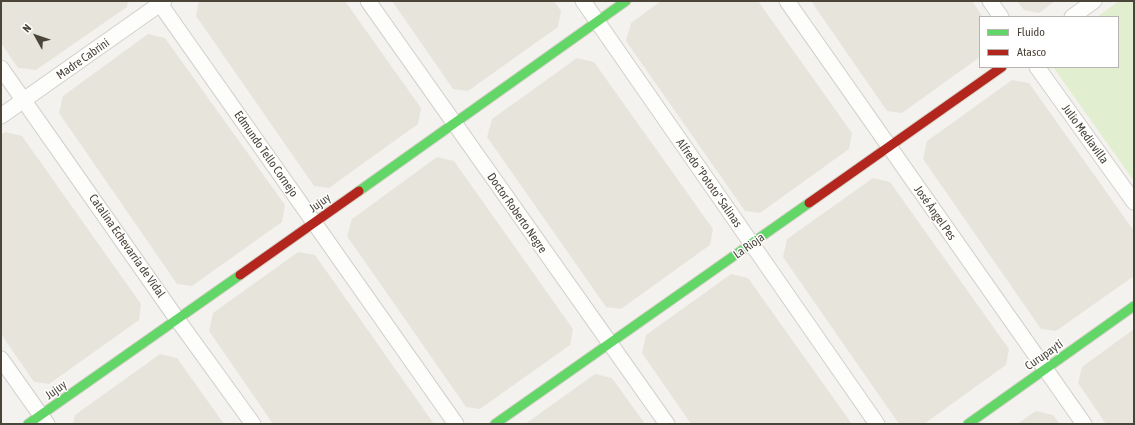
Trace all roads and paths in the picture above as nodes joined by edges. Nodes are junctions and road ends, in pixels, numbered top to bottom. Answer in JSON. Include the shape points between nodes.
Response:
{"nodes":[{"id":1,"x":368,"y":1,"type":"edge"},
{"id":2,"x":583,"y":1,"type":"edge"},
{"id":3,"x":626,"y":1,"type":"edge"},
{"id":4,"x":787,"y":1,"type":"edge"},
{"id":5,"x":990,"y":1,"type":"edge"},
{"id":6,"x":1094,"y":1,"type":"edge"},
{"id":7,"x":161,"y":2,"type":"edge"},
{"id":8,"x":1000,"y":16,"type":"edge"},
{"id":9,"x":1073,"y":16,"type":"edge"},
{"id":10,"x":597,"y":21,"type":"junction"},
{"id":11,"x":1,"y":68,"type":"edge"},
{"id":12,"x":1001,"y":68,"type":"edge"},
{"id":13,"x":1037,"y":68,"type":"edge"},
{"id":14,"x":24,"y":100,"type":"junction"},
{"id":15,"x":1,"y":116,"type":"edge"},
{"id":16,"x":454,"y":124,"type":"junction"},
{"id":17,"x":889,"y":147,"type":"junction"},
{"id":18,"x":1134,"y":202,"type":"edge"},
{"id":19,"x":314,"y":222,"type":"junction"},
{"id":20,"x":752,"y":244,"type":"junction"},
{"id":21,"x":1134,"y":306,"type":"edge"},
{"id":22,"x":177,"y":319,"type":"junction"},
{"id":23,"x":610,"y":344,"type":"junction"},
{"id":24,"x":1,"y":359,"type":"edge"},
{"id":25,"x":1045,"y":369,"type":"junction"},
{"id":26,"x":44,"y":420,"type":"edge"},
{"id":27,"x":28,"y":424,"type":"edge"},
{"id":28,"x":253,"y":424,"type":"edge"},
{"id":29,"x":456,"y":424,"type":"edge"},
{"id":30,"x":495,"y":424,"type":"edge"},
{"id":31,"x":667,"y":424,"type":"edge"},
{"id":32,"x":877,"y":424,"type":"edge"},
{"id":33,"x":968,"y":424,"type":"edge"},
{"id":34,"x":1084,"y":424,"type":"edge"}],
"edges":[{"from":1,"to":16,"type":"street","name":"Doctor Roberto Negre"},
{"from":2,"to":10,"type":"street","name":"Alfredo \"Pototo\" Salinas"},
{"from":3,"to":10,"type":"street","name":"Jujuy"},
{"from":4,"to":17,"type":"street","name":"José Ángel Pes"},
{"from":5,"to":8,"type":"street"},
{"from":6,"to":9,"type":"street"},
{"from":7,"to":14,"type":"street","name":"Madre Cabrini"},
{"from":7,"to":19,"type":"street","name":"Edmundo Tello Cornejo"},
{"from":10,"to":16,"type":"street","name":"Jujuy"},
{"from":10,"to":20,"type":"street","name":"Alfredo \"Pototo\" Salinas"},
{"from":11,"to":14,"type":"street","name":"Catalina Echevarría de Vidal"},
{"from":12,"to":17,"type":"street","name":"La Rioja"},
{"from":13,"to":18,"type":"street","name":"Julio Mediavilla"},
{"from":14,"to":15,"type":"street","name":"Madre Cabrini"},
{"from":14,"to":22,"type":"street","name":"Catalina Echevarría de Vidal"},
{"from":16,"to":19,"type":"street","name":"Jujuy"},
{"from":16,"to":23,"type":"street","name":"Doctor Roberto Negre"},
{"from":17,"to":20,"type":"street","name":"La Rioja"},
{"from":17,"to":25,"type":"street","name":"José Ángel Pes"},
{"from":19,"to":22,"type":"street","name":"Jujuy"},
{"from":19,"to":29,"type":"street","name":"Edmundo Tello Cornejo"},
{"from":20,"to":23,"type":"street","name":"La Rioja"},
{"from":20,"to":32,"type":"street","name":"Alfredo \"Pototo\" Salinas"},
{"from":21,"to":25,"type":"street","name":"Curupaytí"},
{"from":22,"to":26,"type":"street","name":"Jujuy"},
{"from":22,"to":28,"type":"street","name":"Catalina Echevarría de Vidal"},
{"from":23,"to":30,"type":"street","name":"La Rioja"},
{"from":23,"to":31,"type":"street","name":"Doctor Roberto Negre"},
{"from":24,"to":26,"type":"street"},
{"from":25,"to":33,"type":"street","name":"Curupaytí"},
{"from":25,"to":34,"type":"street","name":"José Ángel Pes"},
{"from":26,"to":27,"type":"street","name":"Jujuy"}]}
